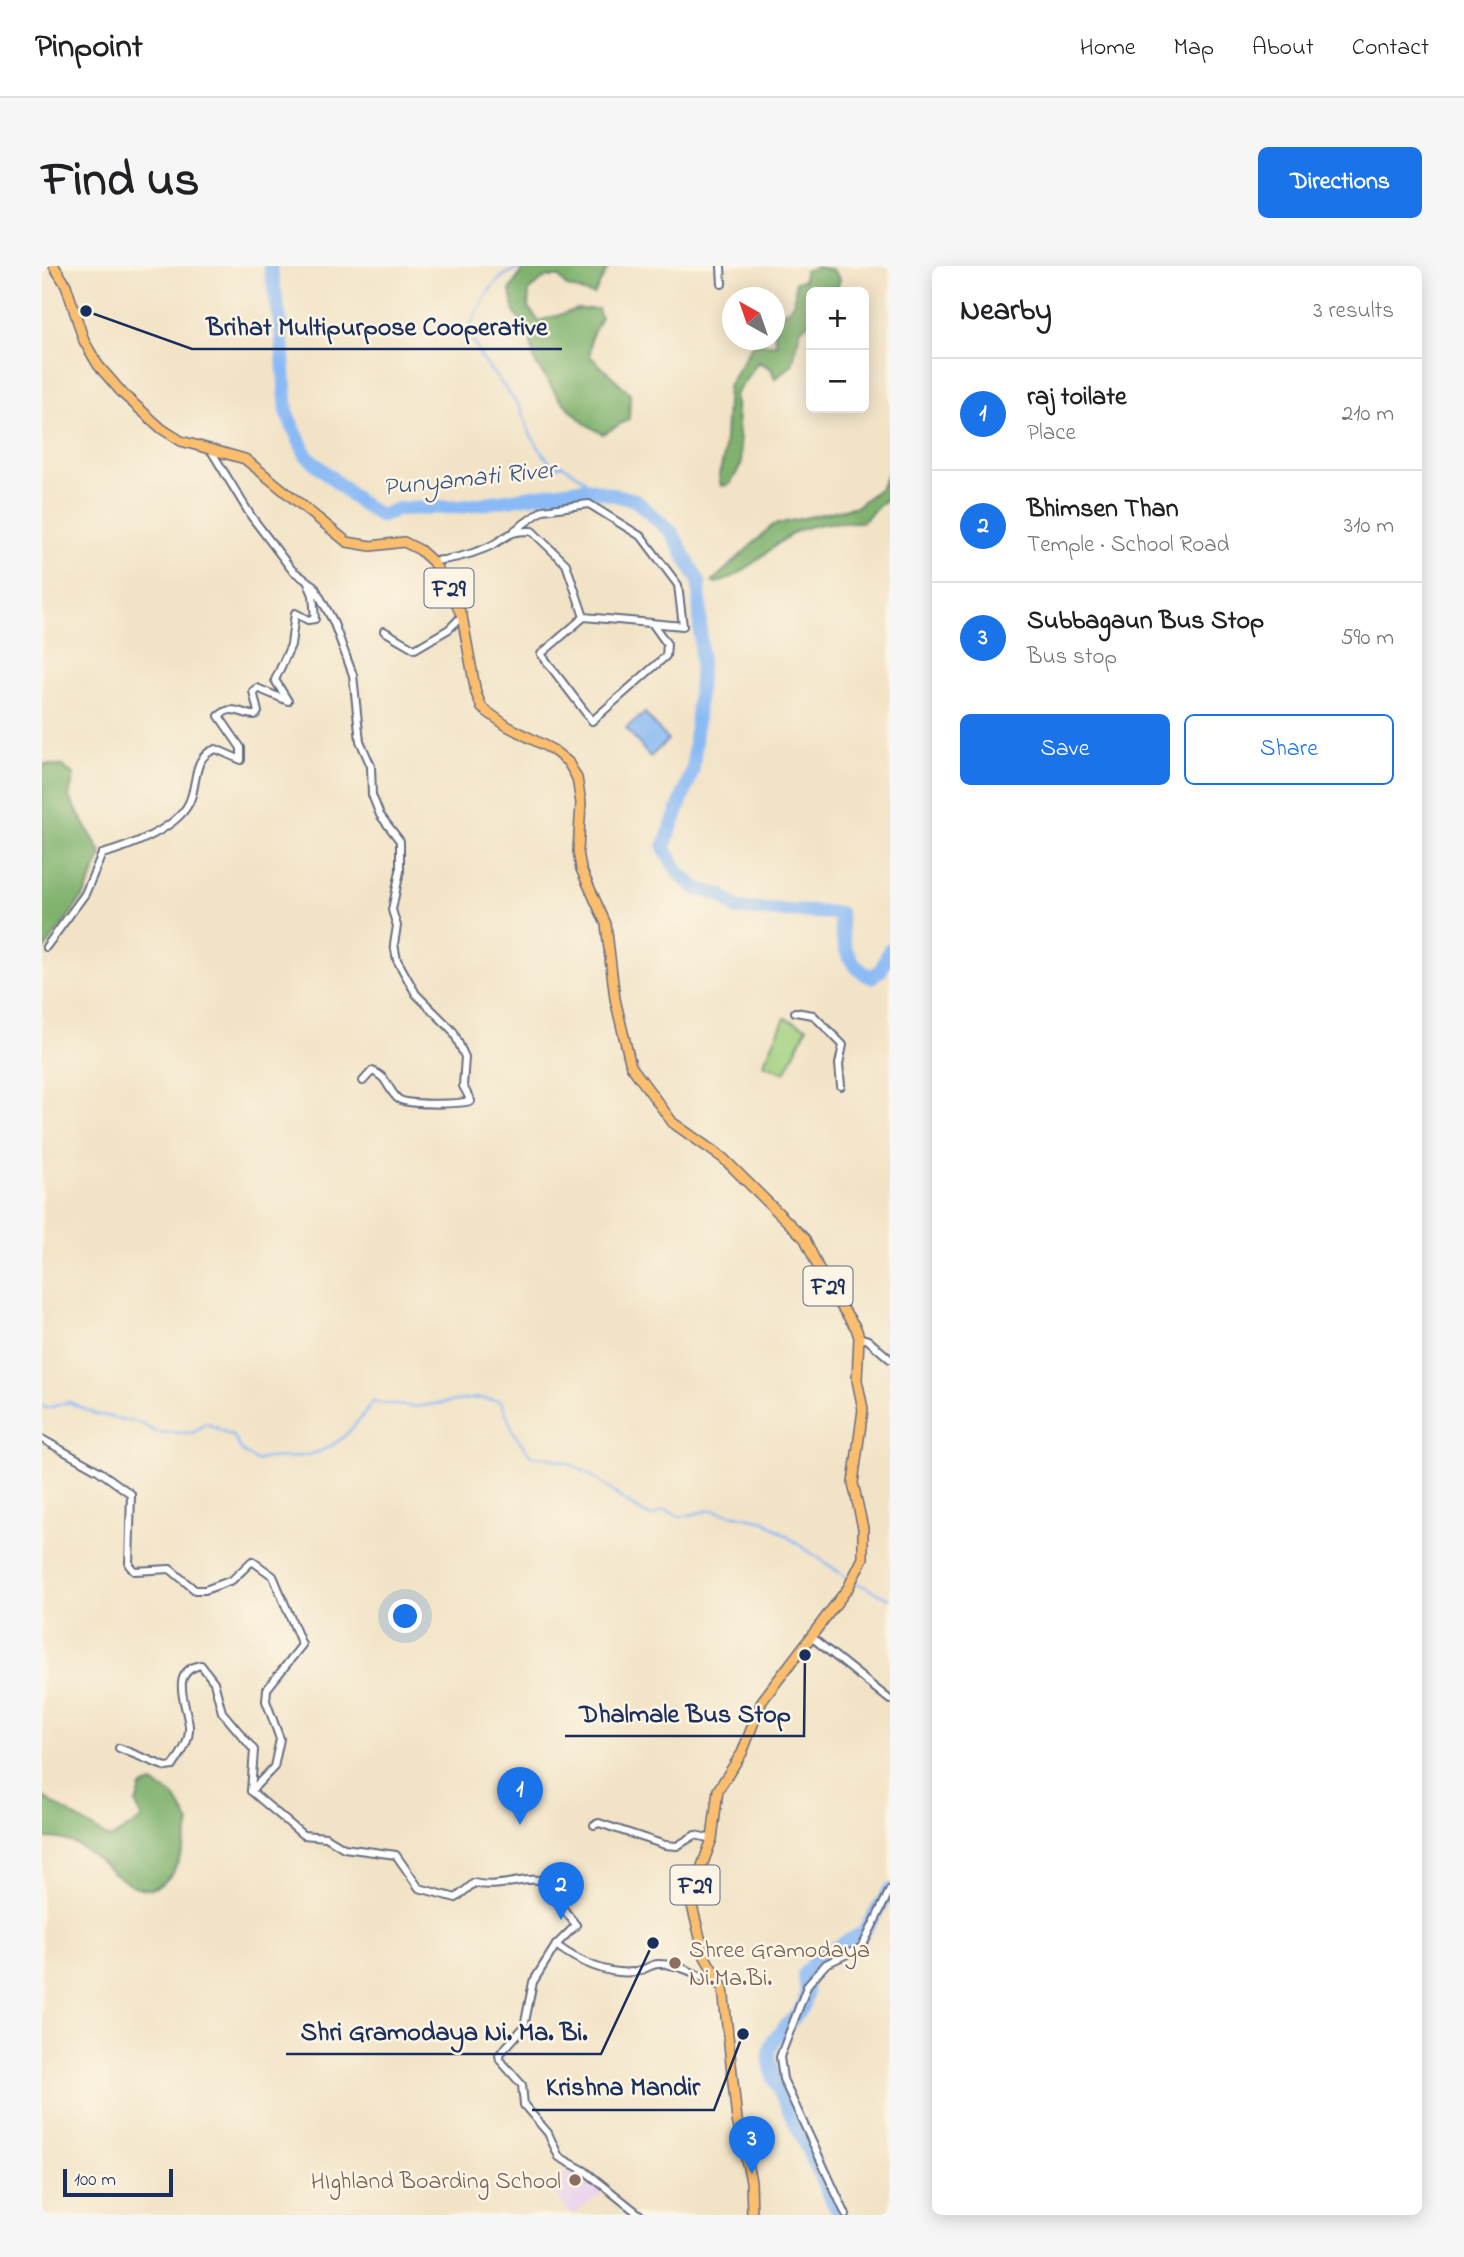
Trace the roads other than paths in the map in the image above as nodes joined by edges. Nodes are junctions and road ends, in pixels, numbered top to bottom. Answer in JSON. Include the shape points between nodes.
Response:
{"nodes":[{"id":1,"x":54,"y":266,"type":"edge"},
{"id":2,"x":721,"y":266,"type":"edge"},
{"id":3,"x":722,"y":284,"type":"dead end"},
{"id":4,"x":210,"y":449,"type":"junction"},
{"id":5,"x":515,"y":530,"type":"junction"},
{"id":6,"x":432,"y":561,"type":"junction"},
{"id":7,"x":307,"y":581,"type":"junction"},
{"id":8,"x":462,"y":617,"type":"junction"},
{"id":9,"x":584,"y":617,"type":"junction"},
{"id":10,"x":384,"y":631,"type":"dead end"},
{"id":11,"x":46,"y":947,"type":"dead end"},
{"id":12,"x":796,"y":1012,"type":"dead end"},
{"id":13,"x":363,"y":1081,"type":"dead end"},
{"id":14,"x":841,"y":1086,"type":"dead end"},
{"id":15,"x":859,"y":1337,"type":"junction"},
{"id":16,"x":890,"y":1359,"type":"edge"},
{"id":17,"x":42,"y":1439,"type":"edge"},
{"id":18,"x":810,"y":1636,"type":"junction"},
{"id":19,"x":890,"y":1700,"type":"edge"},
{"id":20,"x":119,"y":1748,"type":"dead end"},
{"id":21,"x":251,"y":1791,"type":"junction"},
{"id":22,"x":594,"y":1825,"type":"dead end"},
{"id":23,"x":712,"y":1839,"type":"junction"},
{"id":24,"x":890,"y":1890,"type":"edge"},
{"id":25,"x":556,"y":1945,"type":"junction"},
{"id":26,"x":723,"y":1988,"type":"junction"},
{"id":27,"x":640,"y":2215,"type":"edge"},
{"id":28,"x":752,"y":2215,"type":"edge"},
{"id":29,"x":846,"y":2215,"type":"edge"}],
"edges":[{"from":1,"to":4,"type":"main road","number":"F29","via":[[66,285],[84,341],[107,375],[172,436]]},
{"from":2,"to":3,"type":"street"},
{"from":4,"to":6,"type":"main road","number":"F29","via":[[245,459],[347,542],[372,546],[404,542]]},
{"from":4,"to":7,"type":"street","via":[[251,516],[292,570]]},
{"from":5,"to":6,"type":"street","via":[[489,547]]},
{"from":5,"to":9,"type":"street","via":[[532,531],[566,564]]},
{"from":5,"to":9,"type":"street","via":[[543,510],[589,504],[642,537],[678,585],[683,626]]},
{"from":6,"to":8,"type":"main road","number":"F29"},
{"from":7,"to":11,"type":"street","via":[[315,619],[295,613],[290,645],[275,681],[288,701],[257,688],[253,691],[255,715],[237,709],[219,716],[241,748],[241,760],[216,749],[202,757],[184,811],[156,831],[102,854],[85,894]]},
{"from":7,"to":13,"type":"street","via":[[324,599],[353,675],[360,741],[371,766],[372,795],[380,816],[400,841],[392,910],[397,960],[416,994],[453,1031],[465,1057],[463,1086],[471,1101],[408,1105],[393,1094],[379,1073],[372,1071]]},
{"from":8,"to":10,"type":"street","via":[[415,649]]},
{"from":8,"to":15,"type":"main road","number":"F29","via":[[482,708],[553,750],[568,762],[577,778],[581,869],[606,924],[615,999],[631,1066],[673,1123],[723,1158],[805,1239]]},
{"from":9,"to":9,"type":"street","via":[[652,623],[667,644],[666,656],[592,721],[541,654]]},
{"from":12,"to":14,"type":"street","via":[[813,1015],[842,1045]]},
{"from":15,"to":16,"type":"street"},
{"from":15,"to":18,"type":"main road","number":"F29","via":[[863,1409],[853,1483],[864,1545],[857,1573]]},
{"from":17,"to":21,"type":"street","via":[[131,1494],[129,1565],[134,1571],[170,1569],[195,1591],[232,1580],[253,1561],[273,1576],[302,1645],[267,1689],[266,1701],[280,1739],[274,1767]]},
{"from":18,"to":19,"type":"street"},
{"from":18,"to":23,"type":"main road","number":"F29","via":[[762,1701],[742,1754],[718,1790]]},
{"from":20,"to":21,"type":"street","via":[[173,1766],[186,1745],[189,1727],[180,1690],[182,1679],[201,1665],[215,1682],[222,1712],[254,1750]]},
{"from":21,"to":25,"type":"street","via":[[303,1835],[326,1837],[344,1849],[396,1855],[419,1888],[456,1898],[474,1883],[487,1886],[539,1878],[552,1882],[576,1925]]},
{"from":22,"to":23,"type":"street","via":[[665,1845],[677,1846],[695,1835]]},
{"from":23,"to":26,"type":"main road","number":"F29","via":[[690,1898],[705,1957]]},
{"from":24,"to":29,"type":"street","via":[[862,1947],[826,1964],[808,1984],[780,2057],[783,2079]]},
{"from":25,"to":26,"type":"street","via":[[592,1966],[635,1973],[660,1964]]},
{"from":25,"to":27,"type":"street","via":[[533,1982],[524,2027],[499,2055],[500,2060],[522,2085],[524,2105],[548,2133],[559,2157]]},
{"from":26,"to":28,"type":"main road","number":"F29"}]}
